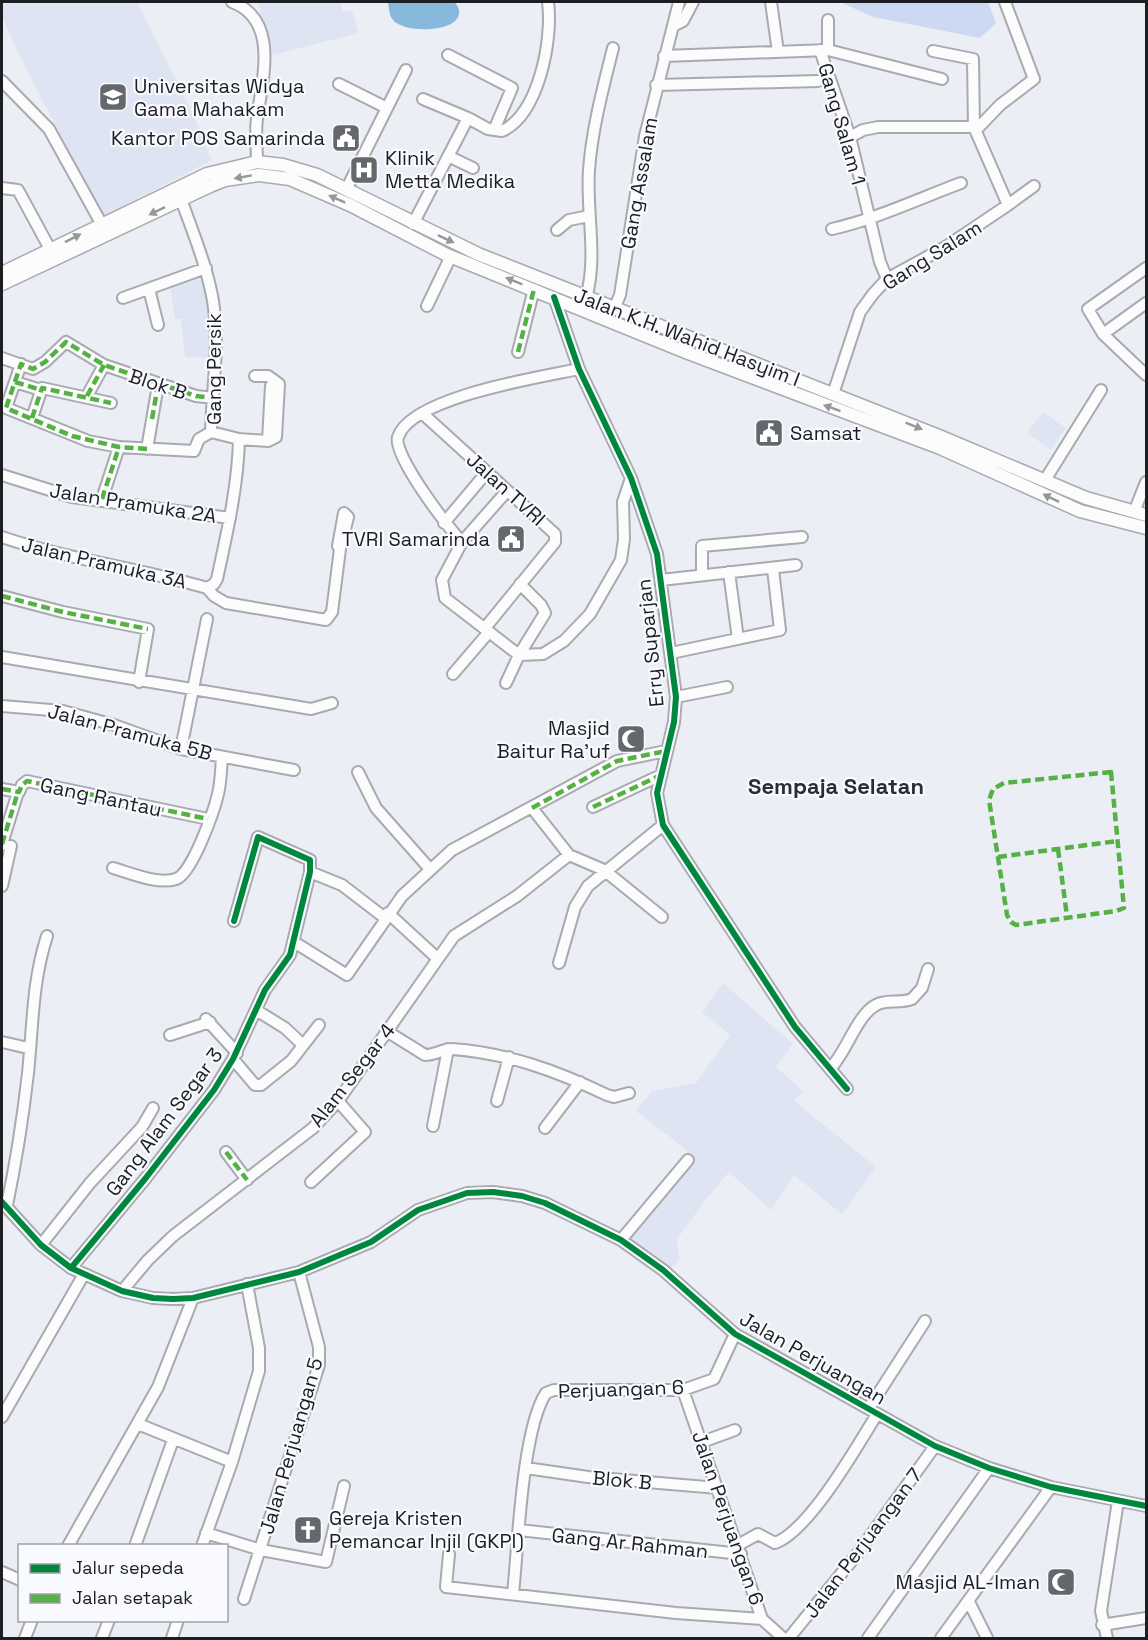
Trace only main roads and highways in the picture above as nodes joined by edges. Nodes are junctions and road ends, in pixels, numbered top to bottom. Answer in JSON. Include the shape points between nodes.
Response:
{"nodes":[{"id":1,"x":208,"y":180,"type":"junction"},
{"id":2,"x":2,"y":273,"type":"edge"},
{"id":3,"x":2,"y":284,"type":"edge"},
{"id":4,"x":691,"y":339,"type":"junction"},
{"id":5,"x":688,"y":353,"type":"junction"},
{"id":6,"x":1086,"y":498,"type":"junction"},
{"id":7,"x":1080,"y":511,"type":"junction"},
{"id":8,"x":1140,"y":514,"type":"edge"},
{"id":9,"x":1146,"y":528,"type":"edge"}],
"edges":[{"from":2,"to":1,"type":"main road","name":"Jalan K.H. Wahid Hasyim I","one_way":true,"via":[[101,223]]},
{"from":1,"to":3,"type":"main road","name":"Jalan K.H. Wahid Hasyim I","one_way":true,"via":[[181,199]]},
{"from":1,"to":4,"type":"main road","name":"Jalan K.H. Wahid Hasyim I","one_way":true,"via":[[257,162],[317,175],[413,224]]},
{"from":5,"to":1,"type":"main road","name":"Jalan K.H. Wahid Hasyim I","one_way":true,"via":[[451,256],[290,179],[259,174]]},
{"from":4,"to":5,"type":"main road"},
{"from":4,"to":6,"type":"main road","name":"Jalan K.H. Wahid Hasyim I","one_way":true},
{"from":7,"to":5,"type":"main road","name":"Jalan K.H. Wahid Hasyim I","one_way":true,"via":[[940,448]]},
{"from":6,"to":7,"type":"main road"},
{"from":6,"to":8,"type":"main road","name":"Jalan K.H. Wahid Hasyim I"},
{"from":7,"to":9,"type":"main road","name":"Jalan K.H. Wahid Hasyim I"}]}
